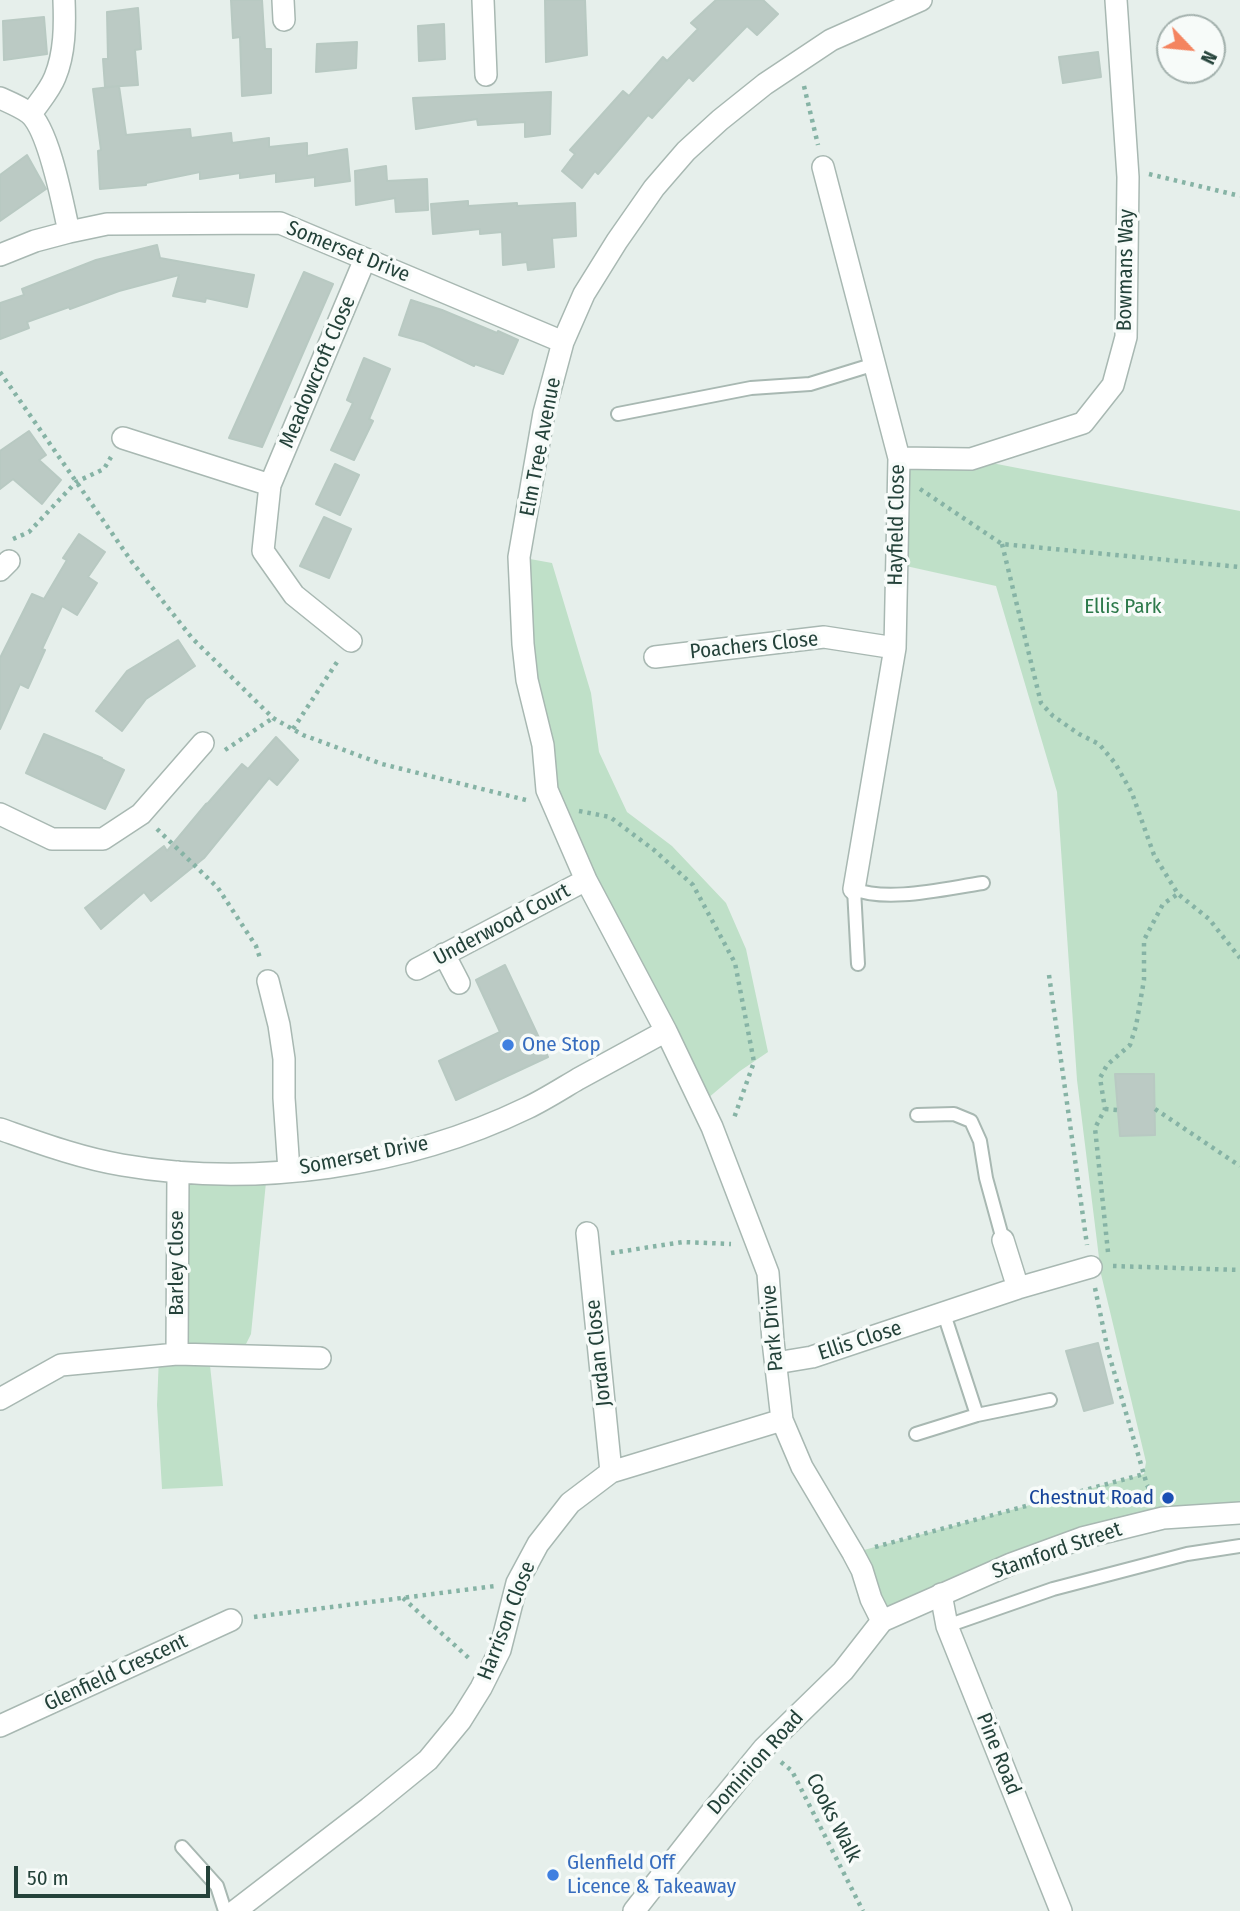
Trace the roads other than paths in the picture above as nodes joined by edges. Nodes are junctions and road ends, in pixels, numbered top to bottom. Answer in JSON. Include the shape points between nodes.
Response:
{"nodes":[{"id":1,"x":64,"y":0,"type":"edge"},
{"id":2,"x":483,"y":0,"type":"edge"},
{"id":3,"x":921,"y":0,"type":"edge"},
{"id":4,"x":1116,"y":0,"type":"edge"},
{"id":5,"x":890,"y":6,"type":"edge"},
{"id":6,"x":486,"y":75,"type":"dead end"},
{"id":7,"x":0,"y":98,"type":"edge"},
{"id":8,"x":31,"y":114,"type":"junction"},
{"id":9,"x":823,"y":167,"type":"road end"},
{"id":10,"x":69,"y":232,"type":"junction"},
{"id":11,"x":0,"y":255,"type":"edge"},
{"id":12,"x":365,"y":259,"type":"junction"},
{"id":13,"x":563,"y":342,"type":"junction"},
{"id":14,"x":875,"y":364,"type":"junction"},
{"id":15,"x":618,"y":414,"type":"dead end"},
{"id":16,"x":123,"y":438,"type":"road end"},
{"id":17,"x":899,"y":467,"type":"junction"},
{"id":18,"x":270,"y":485,"type":"junction"},
{"id":19,"x":351,"y":640,"type":"road end"},
{"id":20,"x":894,"y":648,"type":"junction"},
{"id":21,"x":654,"y":657,"type":"dead end"},
{"id":22,"x":203,"y":743,"type":"road end"},
{"id":23,"x":0,"y":814,"type":"edge"},
{"id":24,"x":586,"y":880,"type":"junction"},
{"id":25,"x":983,"y":883,"type":"dead end"},
{"id":26,"x":854,"y":889,"type":"junction"},
{"id":27,"x":444,"y":954,"type":"junction"},
{"id":28,"x":858,"y":964,"type":"dead end"},
{"id":29,"x":417,"y":969,"type":"dead end"},
{"id":30,"x":268,"y":981,"type":"road end"},
{"id":31,"x":459,"y":983,"type":"dead end"},
{"id":32,"x":666,"y":1031,"type":"junction"},
{"id":33,"x":917,"y":1115,"type":"dead end"},
{"id":34,"x":0,"y":1129,"type":"edge"},
{"id":35,"x":289,"y":1171,"type":"junction"},
{"id":36,"x":178,"y":1172,"type":"junction"},
{"id":37,"x":587,"y":1233,"type":"dead end"},
{"id":38,"x":1003,"y":1240,"type":"joint"},
{"id":39,"x":1100,"y":1267,"type":"road end"},
{"id":40,"x":1018,"y":1288,"type":"junction"},
{"id":41,"x":944,"y":1314,"type":"junction"},
{"id":42,"x":177,"y":1354,"type":"junction"},
{"id":43,"x":320,"y":1358,"type":"dead end"},
{"id":44,"x":776,"y":1363,"type":"junction"},
{"id":45,"x":0,"y":1399,"type":"edge"},
{"id":46,"x":1050,"y":1399,"type":"dead end"},
{"id":47,"x":977,"y":1415,"type":"junction"},
{"id":48,"x":782,"y":1420,"type":"junction"},
{"id":49,"x":916,"y":1434,"type":"dead end"},
{"id":50,"x":611,"y":1472,"type":"junction"},
{"id":51,"x":1240,"y":1513,"type":"edge"},
{"id":52,"x":1240,"y":1546,"type":"edge"},
{"id":53,"x":941,"y":1594,"type":"junction"},
{"id":54,"x":231,"y":1620,"type":"road end"},
{"id":55,"x":882,"y":1620,"type":"junction"},
{"id":56,"x":947,"y":1626,"type":"junction"},
{"id":57,"x":0,"y":1726,"type":"edge"},
{"id":58,"x":182,"y":1847,"type":"dead end"},
{"id":59,"x":225,"y":1911,"type":"edge"},
{"id":60,"x":235,"y":1911,"type":"edge"},
{"id":61,"x":634,"y":1911,"type":"edge"},
{"id":62,"x":1061,"y":1911,"type":"edge"}],
"edges":[{"from":1,"to":8,"type":"street","via":[[61,60]]},
{"from":2,"to":6,"type":"street"},
{"from":3,"to":5,"type":"street","name":"Elm Tree Avenue"},
{"from":4,"to":17,"type":"street","name":"Bowmans Way","via":[[1128,177],[1126,337],[1113,384],[1083,423],[971,459]]},
{"from":5,"to":13,"type":"street","name":"Elm Tree Avenue","via":[[765,84],[686,151],[617,241],[584,294]]},
{"from":7,"to":8,"type":"street"},
{"from":8,"to":10,"type":"street","via":[[55,169]]},
{"from":9,"to":14,"type":"street","name":"Hayfield Close"},
{"from":10,"to":11,"type":"street","name":"Somerset Drive"},
{"from":10,"to":12,"type":"street","name":"Somerset Drive","via":[[107,224],[281,223]]},
{"from":12,"to":13,"type":"street","name":"Somerset Drive"},
{"from":12,"to":18,"type":"street","name":"Meadowcroft Close"},
{"from":13,"to":24,"type":"street","name":"Elm Tree Avenue","via":[[544,413],[519,557],[527,680],[543,745],[547,790]]},
{"from":14,"to":15,"type":"lane","via":[[810,384],[751,388]]},
{"from":14,"to":17,"type":"street","name":"Hayfield Close"},
{"from":16,"to":18,"type":"street"},
{"from":17,"to":20,"type":"street","name":"Hayfield Close"},
{"from":18,"to":19,"type":"street","name":"Meadowcroft Close","via":[[263,551],[294,595]]},
{"from":20,"to":21,"type":"street","name":"Poachers Close","via":[[824,637]]},
{"from":20,"to":26,"type":"street","name":"Hayfield Close"},
{"from":22,"to":23,"type":"street","via":[[141,814],[103,839],[52,839]]},
{"from":24,"to":27,"type":"street","name":"Underwood Court"},
{"from":24,"to":32,"type":"street","name":"Elm Tree Avenue"},
{"from":25,"to":26,"type":"lane","via":[[895,895]]},
{"from":26,"to":28,"type":"lane"},
{"from":27,"to":29,"type":"street","name":"Underwood Court"},
{"from":27,"to":31,"type":"street"},
{"from":30,"to":35,"type":"street","via":[[285,1059]]},
{"from":32,"to":35,"type":"street","name":"Somerset Drive","via":[[527,1108],[467,1133],[342,1165]]},
{"from":32,"to":44,"type":"street","name":"Park Drive","via":[[712,1127],[768,1273]]},
{"from":33,"to":38,"type":"lane","via":[[954,1114],[971,1121]]},
{"from":34,"to":36,"type":"street","name":"Somerset Drive","via":[[121,1165]]},
{"from":35,"to":36,"type":"street","name":"Somerset Drive"},
{"from":36,"to":42,"type":"street","name":"Barley Close"},
{"from":37,"to":50,"type":"street","name":"Jordan Close"},
{"from":38,"to":40,"type":"street"},
{"from":39,"to":40,"type":"street","name":"Ellis Close"},
{"from":40,"to":41,"type":"street","name":"Ellis Close"},
{"from":41,"to":44,"type":"street","name":"Ellis Close","via":[[812,1357]]},
{"from":41,"to":47,"type":"lane"},
{"from":42,"to":43,"type":"street"},
{"from":42,"to":45,"type":"street","via":[[61,1364]]},
{"from":44,"to":48,"type":"street","name":"Park Drive"},
{"from":46,"to":47,"type":"lane"},
{"from":47,"to":49,"type":"lane"},
{"from":48,"to":50,"type":"street","name":"Harrison Close"},
{"from":48,"to":55,"type":"street","name":"Park Drive","via":[[802,1467],[862,1570]]},
{"from":50,"to":60,"type":"street","name":"Harrison Close","via":[[570,1503],[538,1544],[517,1583],[500,1650],[488,1675],[461,1720],[428,1760]]},
{"from":51,"to":53,"type":"street","name":"Stamford Street","via":[[1163,1518],[1082,1538]]},
{"from":52,"to":56,"type":"lane","via":[[1187,1554],[1053,1588]]},
{"from":53,"to":55,"type":"street","name":"Stamford Street"},
{"from":53,"to":56,"type":"street","name":"Pine Road"},
{"from":54,"to":57,"type":"street","name":"Glenfield Crescent"},
{"from":55,"to":61,"type":"street","name":"Dominion Road","via":[[843,1671],[764,1748]]},
{"from":56,"to":62,"type":"street","name":"Pine Road"},
{"from":58,"to":59,"type":"lane","via":[[216,1886]]}]}
